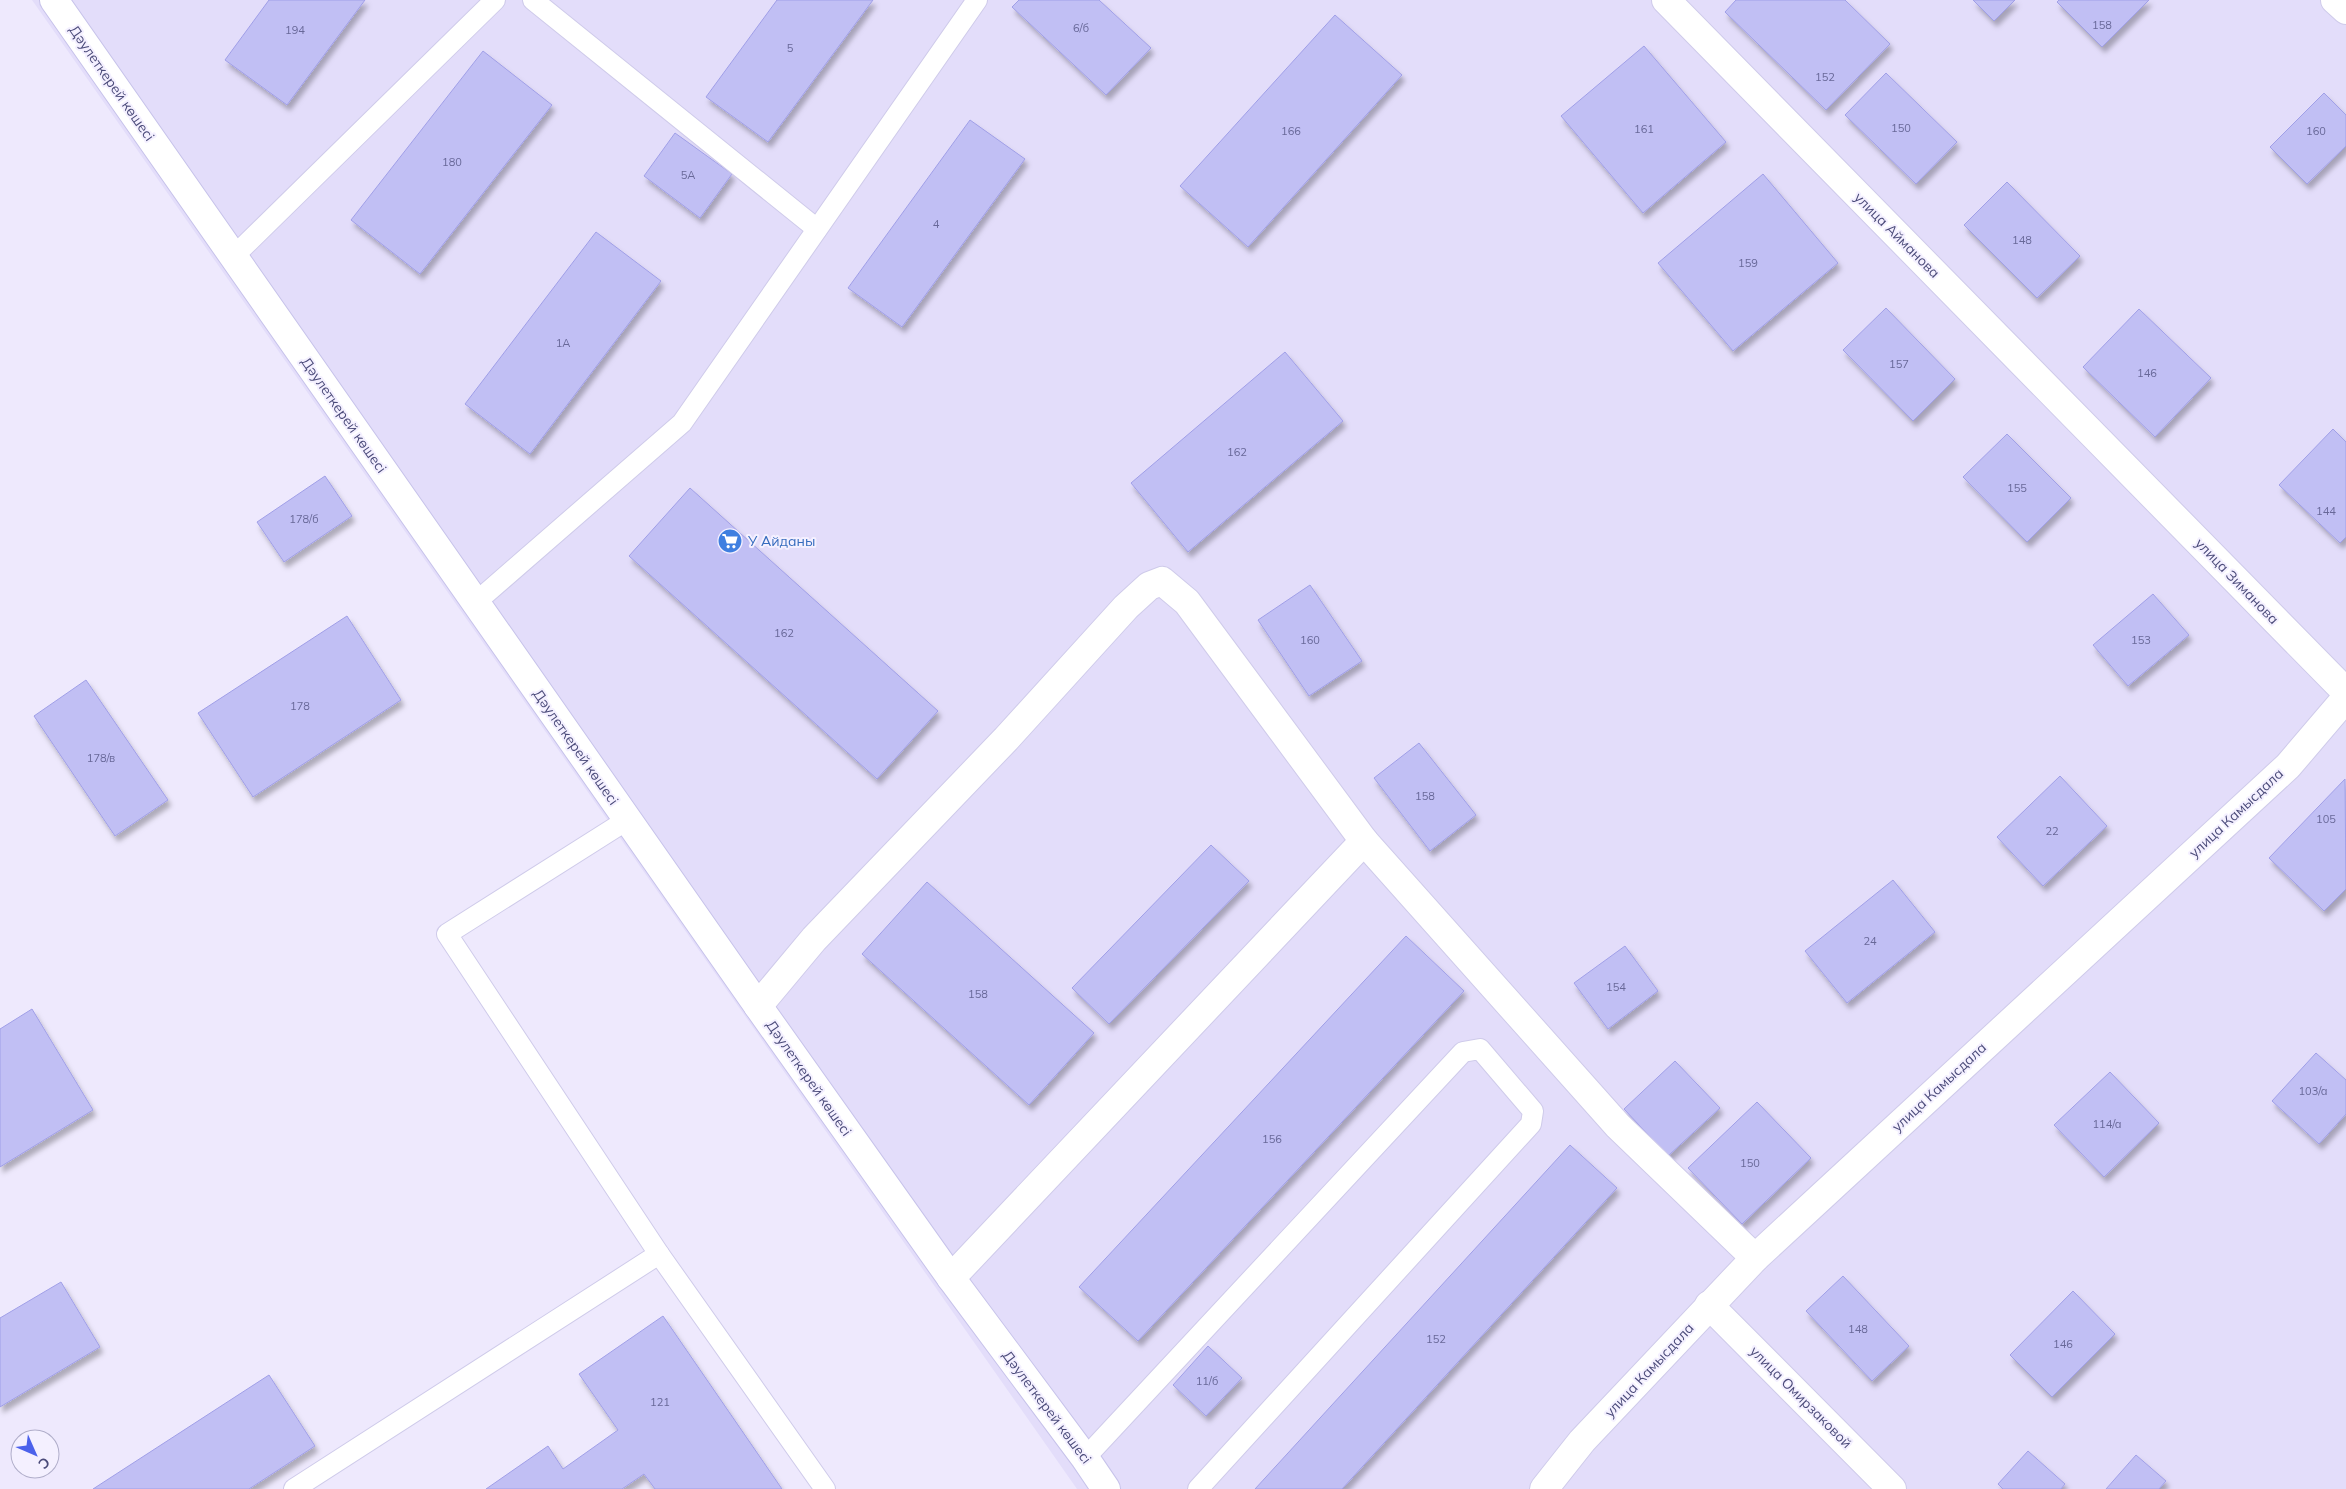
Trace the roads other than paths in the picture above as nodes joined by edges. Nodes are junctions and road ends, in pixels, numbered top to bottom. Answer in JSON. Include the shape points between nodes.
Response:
{"nodes":[{"id":1,"x":54,"y":0,"type":"edge"},
{"id":2,"x":495,"y":0,"type":"edge"},
{"id":3,"x":533,"y":0,"type":"edge"},
{"id":4,"x":978,"y":0,"type":"edge"},
{"id":5,"x":1666,"y":0,"type":"edge"},
{"id":6,"x":2335,"y":0,"type":"edge"},
{"id":7,"x":2346,"y":10,"type":"edge"},
{"id":8,"x":817,"y":230,"type":"junction"},
{"id":9,"x":233,"y":257,"type":"junction"},
{"id":10,"x":2129,"y":470,"type":"joint"},
{"id":11,"x":475,"y":603,"type":"junction"},
{"id":12,"x":2346,"y":692,"type":"edge"},
{"id":13,"x":2346,"y":698,"type":"edge"},
{"id":14,"x":627,"y":820,"type":"junction"},
{"id":15,"x":1364,"y":841,"type":"junction"},
{"id":16,"x":758,"y":1006,"type":"junction"},
{"id":17,"x":659,"y":1254,"type":"junction"},
{"id":18,"x":1755,"y":1258,"type":"junction"},
{"id":19,"x":951,"y":1278,"type":"junction"},
{"id":20,"x":1709,"y":1305,"type":"junction"},
{"id":21,"x":1085,"y":1458,"type":"junction"},
{"id":22,"x":294,"y":1489,"type":"edge"},
{"id":23,"x":825,"y":1489,"type":"edge"},
{"id":24,"x":1106,"y":1489,"type":"edge"},
{"id":25,"x":1198,"y":1489,"type":"edge"},
{"id":26,"x":1544,"y":1489,"type":"edge"},
{"id":27,"x":1892,"y":1489,"type":"edge"}],
"edges":[{"from":1,"to":9,"type":"street","name":"Дәулеткерей көшесі"},
{"from":2,"to":9,"type":"lane"},
{"from":3,"to":8,"type":"lane"},
{"from":4,"to":8,"type":"lane"},
{"from":5,"to":10,"type":"street","name":"улица Айманова"},
{"from":6,"to":7,"type":"street"},
{"from":8,"to":11,"type":"lane","via":[[682,423]]},
{"from":9,"to":11,"type":"street","name":"Дәулеткерей көшесі"},
{"from":10,"to":12,"type":"street","name":"улица Зиманова"},
{"from":11,"to":14,"type":"street","name":"Дәулеткерей көшесі"},
{"from":13,"to":18,"type":"street","name":"улица Камысдала","via":[[2288,766]]},
{"from":14,"to":16,"type":"street","name":"Дәулеткерей көшесі"},
{"from":14,"to":17,"type":"lane","via":[[447,934]]},
{"from":15,"to":16,"type":"street","via":[[1187,602],[1162,581],[1149,586],[1126,606],[1006,739],[814,939]]},
{"from":15,"to":18,"type":"street","via":[[1618,1126]]},
{"from":15,"to":19,"type":"street"},
{"from":16,"to":19,"type":"street","name":"Дәулеткерей көшесі"},
{"from":17,"to":22,"type":"lane"},
{"from":17,"to":23,"type":"lane"},
{"from":18,"to":20,"type":"street","name":"улица Камысдала"},
{"from":19,"to":21,"type":"street","name":"Дәулеткерей көшесі"},
{"from":20,"to":26,"type":"street","name":"улица Камысдала","via":[[1582,1442]]},
{"from":20,"to":27,"type":"street","name":"улица Омирзаковой"},
{"from":21,"to":24,"type":"street","name":"Дәулеткерей көшесі"},
{"from":21,"to":25,"type":"lane","via":[[1463,1052],[1480,1049],[1533,1111],[1531,1124]]}]}
